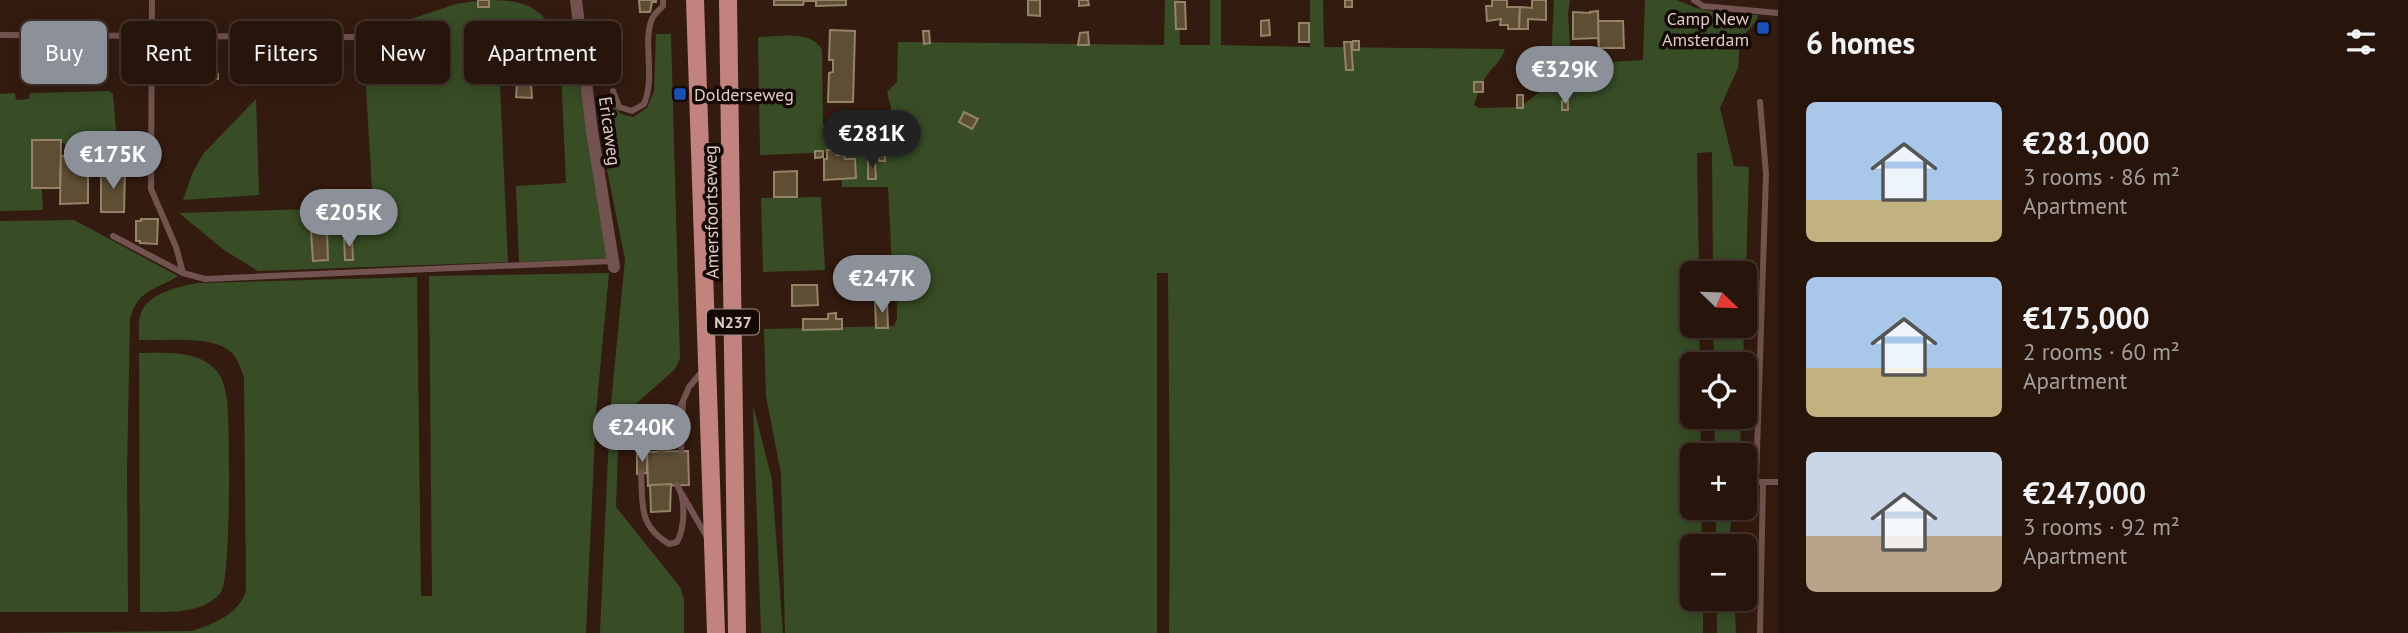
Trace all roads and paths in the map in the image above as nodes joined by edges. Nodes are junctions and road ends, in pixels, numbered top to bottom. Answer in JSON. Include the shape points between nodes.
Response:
{"nodes":[{"id":1,"x":152,"y":0,"type":"edge"},
{"id":2,"x":576,"y":0,"type":"edge"},
{"id":3,"x":663,"y":0,"type":"edge"},
{"id":4,"x":695,"y":0,"type":"edge"},
{"id":5,"x":728,"y":0,"type":"edge"},
{"id":6,"x":1695,"y":0,"type":"edge"},
{"id":7,"x":1778,"y":13,"type":"edge"},
{"id":8,"x":152,"y":21,"type":"edge"},
{"id":9,"x":0,"y":35,"type":"edge"},
{"id":10,"x":121,"y":36,"type":"edge"},
{"id":11,"x":216,"y":36,"type":"edge"},
{"id":12,"x":355,"y":37,"type":"dead end"},
{"id":13,"x":152,"y":84,"type":"edge"},
{"id":14,"x":613,"y":91,"type":"dead end"},
{"id":15,"x":1760,"y":102,"type":"dead end"},
{"id":16,"x":113,"y":236,"type":"dead end"},
{"id":17,"x":613,"y":264,"type":"joint"},
{"id":18,"x":183,"y":273,"type":"junction"},
{"id":19,"x":707,"y":365,"type":"junction"},
{"id":20,"x":683,"y":401,"type":"junction"},
{"id":21,"x":681,"y":451,"type":"dead end"},
{"id":22,"x":641,"y":454,"type":"dead end"},
{"id":23,"x":641,"y":473,"type":"dead end"},
{"id":24,"x":1763,"y":482,"type":"junction"},
{"id":25,"x":1778,"y":482,"type":"edge"},
{"id":26,"x":715,"y":549,"type":"junction"},
{"id":27,"x":716,"y":633,"type":"edge"},
{"id":28,"x":737,"y":633,"type":"edge"},
{"id":29,"x":1760,"y":633,"type":"edge"}],
"edges":[{"from":1,"to":8,"type":"lane"},
{"from":2,"to":17,"type":"street","name":"Ericaweg"},
{"from":3,"to":14,"type":"lane","via":[[649,30],[650,90],[645,104],[632,111],[619,107]]},
{"from":4,"to":19,"type":"main road","name":"Amersfoortseweg","number":"N237"},
{"from":5,"to":28,"type":"main road","name":"Amersfoortseweg","number":"N237"},
{"from":6,"to":7,"type":"lane","via":[[1703,6]]},
{"from":9,"to":10,"type":"lane"},
{"from":11,"to":12,"type":"lane"},
{"from":13,"to":18,"type":"lane","via":[[151,188]]},
{"from":15,"to":24,"type":"lane","via":[[1766,174],[1756,482]]},
{"from":16,"to":18,"type":"lane"},
{"from":17,"to":18,"type":"lane","via":[[234,280]]},
{"from":19,"to":20,"type":"lane"},
{"from":19,"to":26,"type":"main road","name":"Amersfoortseweg","number":"N237"},
{"from":20,"to":21,"type":"lane"},
{"from":20,"to":22,"type":"lane","via":[[661,448],[653,438],[643,442]]},
{"from":23,"to":26,"type":"lane","via":[[643,519],[648,527],[669,544],[677,542],[681,535],[680,488]]},
{"from":24,"to":25,"type":"lane"},
{"from":24,"to":29,"type":"lane"},
{"from":26,"to":27,"type":"main road","name":"Amersfoortseweg","number":"N237"}]}
